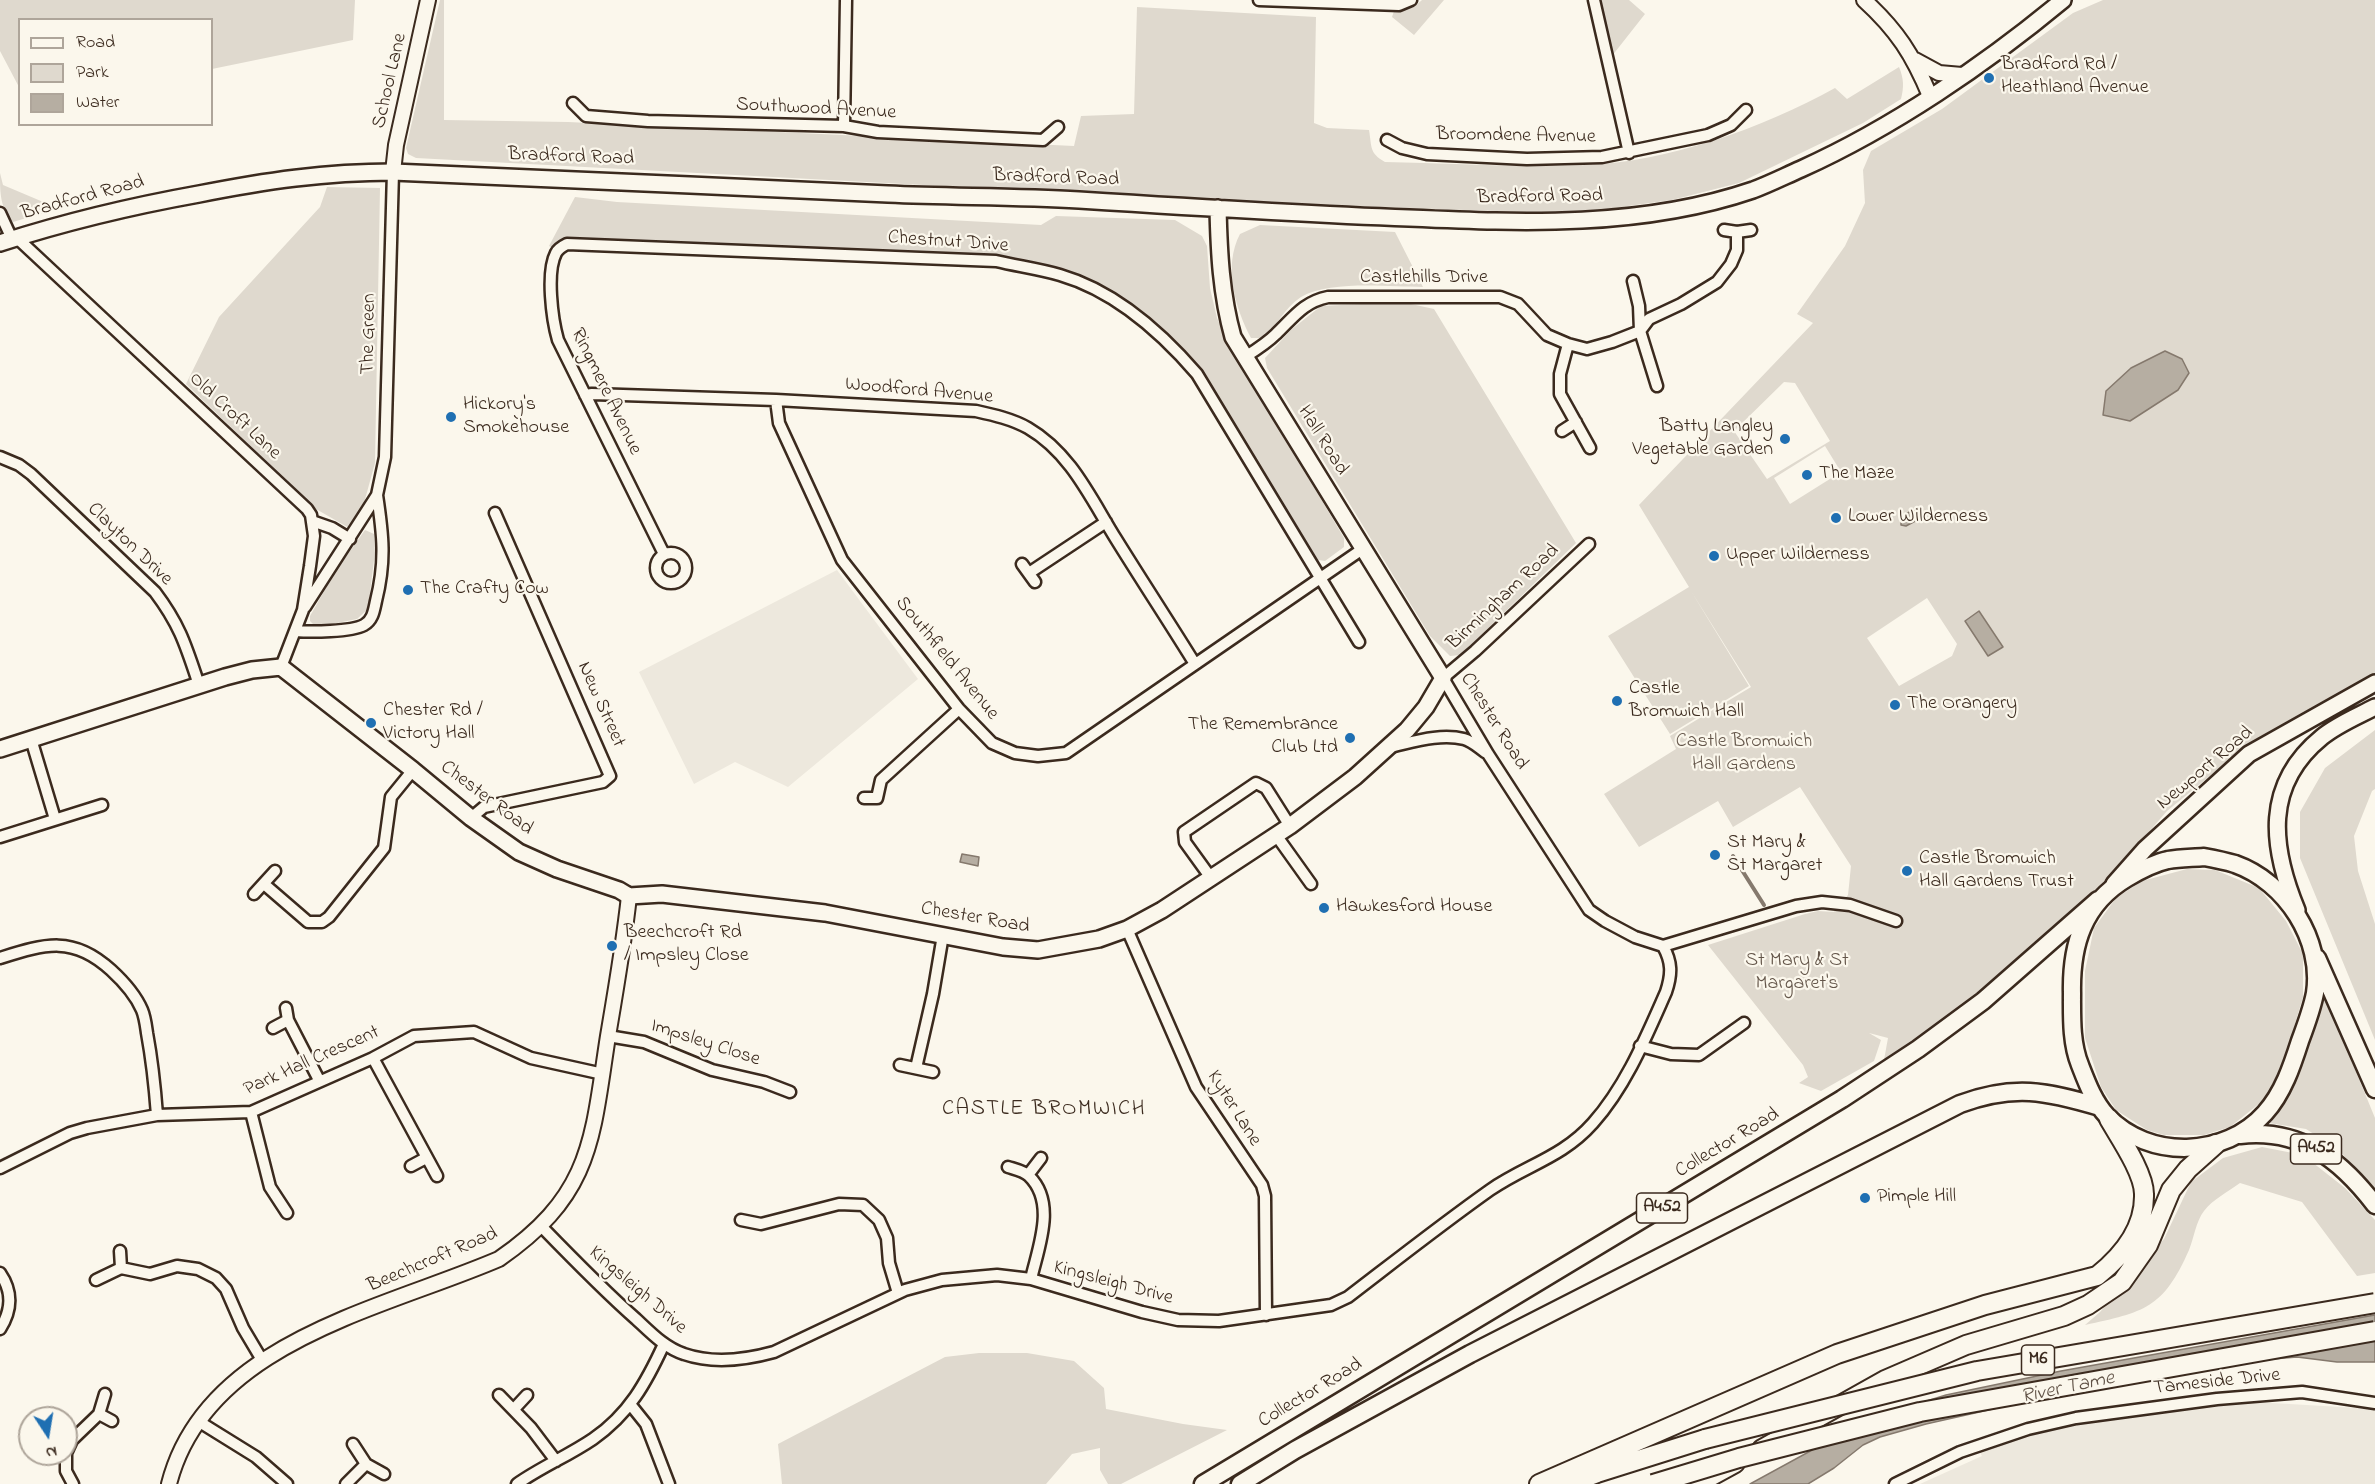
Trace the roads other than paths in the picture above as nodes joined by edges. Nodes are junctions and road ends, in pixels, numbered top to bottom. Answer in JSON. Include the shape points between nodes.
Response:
{"nodes":[{"id":1,"x":428,"y":0,"type":"edge"},
{"id":2,"x":846,"y":0,"type":"edge"},
{"id":3,"x":1259,"y":0,"type":"edge"},
{"id":4,"x":1411,"y":0,"type":"edge"},
{"id":5,"x":1594,"y":0,"type":"edge"},
{"id":6,"x":1864,"y":0,"type":"edge"},
{"id":7,"x":2063,"y":0,"type":"edge"},
{"id":8,"x":1915,"y":60,"type":"junction"},
{"id":9,"x":1962,"y":75,"type":"junction"},
{"id":10,"x":1930,"y":96,"type":"junction"},
{"id":11,"x":573,"y":103,"type":"dead end"},
{"id":12,"x":1746,"y":110,"type":"dead end"},
{"id":13,"x":844,"y":126,"type":"junction"},
{"id":14,"x":1058,"y":127,"type":"dead end"},
{"id":15,"x":1387,"y":140,"type":"dead end"},
{"id":16,"x":1629,"y":153,"type":"junction"},
{"id":17,"x":393,"y":172,"type":"junction"},
{"id":18,"x":1218,"y":208,"type":"junction"},
{"id":19,"x":0,"y":213,"type":"edge"},
{"id":20,"x":1724,"y":230,"type":"dead end"},
{"id":21,"x":1751,"y":230,"type":"dead end"},
{"id":22,"x":1737,"y":232,"type":"junction"},
{"id":23,"x":10,"y":240,"type":"edge"},
{"id":24,"x":567,"y":244,"type":"joint"},
{"id":25,"x":1633,"y":281,"type":"dead end"},
{"id":26,"x":1640,"y":331,"type":"junction"},
{"id":27,"x":1568,"y":344,"type":"junction"},
{"id":28,"x":1245,"y":357,"type":"junction"},
{"id":29,"x":1658,"y":386,"type":"dead end"},
{"id":30,"x":585,"y":395,"type":"junction"},
{"id":31,"x":776,"y":400,"type":"junction"},
{"id":32,"x":1576,"y":422,"type":"junction"},
{"id":33,"x":1562,"y":430,"type":"dead end"},
{"id":34,"x":1590,"y":448,"type":"dead end"},
{"id":35,"x":0,"y":457,"type":"edge"},
{"id":36,"x":377,"y":495,"type":"junction"},
{"id":37,"x":495,"y":513,"type":"dead end"},
{"id":38,"x":312,"y":521,"type":"junction"},
{"id":39,"x":1106,"y":522,"type":"junction"},
{"id":40,"x":350,"y":539,"type":"junction"},
{"id":41,"x":1589,"y":544,"type":"dead end"},
{"id":42,"x":1364,"y":548,"type":"junction"},
{"id":43,"x":664,"y":554,"type":"dead end"},
{"id":44,"x":1029,"y":573,"type":"dead end"},
{"id":45,"x":1321,"y":577,"type":"junction"},
{"id":46,"x":303,"y":610,"type":"junction"},
{"id":47,"x":295,"y":631,"type":"junction"},
{"id":48,"x":1359,"y":642,"type":"dead end"},
{"id":49,"x":1195,"y":664,"type":"junction"},
{"id":50,"x":281,"y":667,"type":"junction"},
{"id":51,"x":1443,"y":678,"type":"junction"},
{"id":52,"x":2375,"y":683,"type":"edge"},
{"id":53,"x":199,"y":685,"type":"junction"},
{"id":54,"x":2375,"y":707,"type":"edge"},
{"id":55,"x":959,"y":709,"type":"junction"},
{"id":56,"x":31,"y":739,"type":"junction"},
{"id":57,"x":1389,"y":747,"type":"junction"},
{"id":58,"x":0,"y":749,"type":"edge"},
{"id":59,"x":1488,"y":754,"type":"junction"},
{"id":60,"x":413,"y":770,"type":"junction"},
{"id":61,"x":864,"y":798,"type":"dead end"},
{"id":62,"x":102,"y":805,"type":"dead end"},
{"id":63,"x":471,"y":818,"type":"junction"},
{"id":64,"x":55,"y":819,"type":"junction"},
{"id":65,"x":1290,"y":826,"type":"junction"},
{"id":66,"x":1276,"y":835,"type":"junction"},
{"id":67,"x":0,"y":837,"type":"edge"},
{"id":68,"x":275,"y":871,"type":"dead end"},
{"id":69,"x":1211,"y":878,"type":"junction"},
{"id":70,"x":264,"y":884,"type":"junction"},
{"id":71,"x":1311,"y":884,"type":"dead end"},
{"id":72,"x":254,"y":894,"type":"dead end"},
{"id":73,"x":2104,"y":894,"type":"junction"},
{"id":74,"x":630,"y":896,"type":"junction"},
{"id":75,"x":2299,"y":915,"type":"junction"},
{"id":76,"x":1896,"y":921,"type":"dead end"},
{"id":77,"x":1126,"y":929,"type":"junction"},
{"id":78,"x":943,"y":935,"type":"junction"},
{"id":79,"x":1663,"y":946,"type":"junction"},
{"id":80,"x":2313,"y":949,"type":"junction"},
{"id":81,"x":0,"y":958,"type":"edge"},
{"id":82,"x":286,"y":1008,"type":"dead end"},
{"id":83,"x":288,"y":1020,"type":"junction"},
{"id":84,"x":1744,"y":1023,"type":"dead end"},
{"id":85,"x":273,"y":1028,"type":"dead end"},
{"id":86,"x":608,"y":1036,"type":"junction"},
{"id":87,"x":1640,"y":1047,"type":"junction"},
{"id":88,"x":373,"y":1058,"type":"junction"},
{"id":89,"x":900,"y":1065,"type":"dead end"},
{"id":90,"x":916,"y":1068,"type":"junction"},
{"id":91,"x":933,"y":1072,"type":"dead end"},
{"id":92,"x":603,"y":1074,"type":"junction"},
{"id":93,"x":320,"y":1080,"type":"junction"},
{"id":94,"x":2375,"y":1089,"type":"edge"},
{"id":95,"x":790,"y":1092,"type":"dead end"},
{"id":96,"x":250,"y":1112,"type":"junction"},
{"id":97,"x":2104,"y":1113,"type":"junction"},
{"id":98,"x":158,"y":1115,"type":"junction"},
{"id":99,"x":2236,"y":1136,"type":"junction"},
{"id":100,"x":2216,"y":1144,"type":"junction"},
{"id":101,"x":426,"y":1158,"type":"junction"},
{"id":102,"x":1041,"y":1158,"type":"dead end"},
{"id":103,"x":411,"y":1166,"type":"dead end"},
{"id":104,"x":1008,"y":1167,"type":"dead end"},
{"id":105,"x":0,"y":1168,"type":"edge"},
{"id":106,"x":1028,"y":1175,"type":"junction"},
{"id":107,"x":436,"y":1176,"type":"dead end"},
{"id":108,"x":2375,"y":1205,"type":"edge"},
{"id":109,"x":287,"y":1213,"type":"dead end"},
{"id":110,"x":741,"y":1220,"type":"dead end"},
{"id":111,"x":541,"y":1226,"type":"junction"},
{"id":112,"x":120,"y":1251,"type":"dead end"},
{"id":113,"x":121,"y":1268,"type":"junction"},
{"id":114,"x":0,"y":1273,"type":"edge"},
{"id":115,"x":1030,"y":1279,"type":"junction"},
{"id":116,"x":96,"y":1280,"type":"dead end"},
{"id":117,"x":898,"y":1293,"type":"junction"},
{"id":118,"x":2375,"y":1303,"type":"edge"},
{"id":119,"x":1266,"y":1315,"type":"junction"},
{"id":120,"x":0,"y":1329,"type":"edge"},
{"id":121,"x":2375,"y":1331,"type":"edge"},
{"id":122,"x":664,"y":1344,"type":"junction"},
{"id":123,"x":262,"y":1360,"type":"junction"},
{"id":124,"x":105,"y":1394,"type":"dead end"},
{"id":125,"x":499,"y":1395,"type":"dead end"},
{"id":126,"x":527,"y":1395,"type":"dead end"},
{"id":127,"x":2375,"y":1403,"type":"edge"},
{"id":128,"x":630,"y":1404,"type":"junction"},
{"id":129,"x":514,"y":1409,"type":"junction"},
{"id":130,"x":99,"y":1414,"type":"junction"},
{"id":131,"x":112,"y":1421,"type":"dead end"},
{"id":132,"x":198,"y":1421,"type":"junction"},
{"id":133,"x":78,"y":1434,"type":"edge"},
{"id":134,"x":353,"y":1444,"type":"dead end"},
{"id":135,"x":556,"y":1461,"type":"junction"},
{"id":136,"x":366,"y":1464,"type":"junction"},
{"id":137,"x":66,"y":1466,"type":"edge"},
{"id":138,"x":384,"y":1474,"type":"dead end"},
{"id":139,"x":73,"y":1484,"type":"edge"},
{"id":140,"x":169,"y":1484,"type":"edge"},
{"id":141,"x":287,"y":1484,"type":"edge"},
{"id":142,"x":346,"y":1484,"type":"edge"},
{"id":143,"x":517,"y":1484,"type":"edge"},
{"id":144,"x":669,"y":1484,"type":"edge"},
{"id":145,"x":1203,"y":1484,"type":"edge"},
{"id":146,"x":1240,"y":1484,"type":"edge"},
{"id":147,"x":1539,"y":1484,"type":"edge"},
{"id":148,"x":1569,"y":1484,"type":"edge"},
{"id":149,"x":1653,"y":1484,"type":"edge"},
{"id":150,"x":1697,"y":1484,"type":"edge"},
{"id":151,"x":1895,"y":1484,"type":"edge"}],
"edges":[{"from":1,"to":17,"type":"street","name":"School Lane"},
{"from":2,"to":13,"type":"street"},
{"from":3,"to":4,"type":"street","via":[[1399,5]]},
{"from":5,"to":16,"type":"street"},
{"from":6,"to":8,"type":"street"},
{"from":7,"to":9,"type":"main road","name":"Bradford Road"},
{"from":8,"to":9,"type":"street","via":[[1939,73]]},
{"from":8,"to":10,"type":"street"},
{"from":9,"to":10,"type":"main road","name":"Bradford Road"},
{"from":10,"to":18,"type":"main road","name":"Bradford Road","via":[[1851,145],[1755,189],[1656,212],[1594,220],[1515,222]]},
{"from":11,"to":13,"type":"street","name":"Southwood Avenue","via":[[586,116],[597,117]]},
{"from":12,"to":16,"type":"street","name":"Broomdene Avenue","via":[[1731,125],[1708,135]]},
{"from":13,"to":14,"type":"street","name":"Southwood Avenue","via":[[878,132],[1043,140]]},
{"from":15,"to":16,"type":"street","name":"Broomdene Avenue","via":[[1427,154],[1527,159]]},
{"from":17,"to":18,"type":"main road","name":"Bradford Road"},
{"from":17,"to":23,"type":"main road","name":"Bradford Road","via":[[282,178],[135,206]]},
{"from":17,"to":36,"type":"street","name":"The Green","via":[[385,457]]},
{"from":18,"to":28,"type":"main road","name":"Hall Road","via":[[1223,302],[1233,337]]},
{"from":19,"to":23,"type":"street","name":"Old Croft Lane"},
{"from":20,"to":22,"type":"street"},
{"from":21,"to":22,"type":"street"},
{"from":22,"to":26,"type":"street","name":"Castlehills Drive","via":[[1737,249],[1731,264],[1717,282],[1649,320]]},
{"from":23,"to":38,"type":"street","name":"Old Croft Lane","via":[[307,509]]},
{"from":24,"to":30,"type":"street","name":"Ringmere Avenue","via":[[557,250],[552,263],[551,313],[558,340]]},
{"from":24,"to":45,"type":"street","name":"Chestnut Drive","via":[[996,261],[1061,276],[1106,294],[1146,321],[1197,374]]},
{"from":25,"to":26,"type":"street"},
{"from":26,"to":27,"type":"street","name":"Castlehills Drive","via":[[1587,349]]},
{"from":26,"to":29,"type":"street"},
{"from":27,"to":28,"type":"street","name":"Castlehills Drive","via":[[1547,335],[1518,304],[1500,297],[1329,297],[1316,299],[1299,310],[1270,340]]},
{"from":27,"to":32,"type":"street","via":[[1560,374],[1560,394]]},
{"from":28,"to":42,"type":"main road","name":"Hall Road"},
{"from":30,"to":31,"type":"street","name":"Woodford Avenue"},
{"from":30,"to":43,"type":"street","name":"Ringmere Avenue"},
{"from":31,"to":39,"type":"street","name":"Woodford Avenue","via":[[976,411],[1003,417],[1029,429],[1064,458],[1088,489]]},
{"from":31,"to":55,"type":"street","name":"Southfield Avenue","via":[[779,423],[842,560]]},
{"from":32,"to":33,"type":"street"},
{"from":32,"to":34,"type":"street"},
{"from":35,"to":53,"type":"street","name":"Clayton Drive","via":[[31,474],[155,592],[183,635]]},
{"from":36,"to":40,"type":"street","name":"The Green"},
{"from":36,"to":47,"type":"street","name":"The Green","via":[[383,534],[383,574],[371,619],[363,626]]},
{"from":37,"to":63,"type":"street","name":"New Street","via":[[610,776],[603,782],[484,807]]},
{"from":38,"to":40,"type":"street"},
{"from":38,"to":46,"type":"street","via":[[314,536]]},
{"from":39,"to":44,"type":"street"},
{"from":39,"to":49,"type":"street","name":"Woodford Avenue"},
{"from":40,"to":46,"type":"street","name":"The Green"},
{"from":41,"to":51,"type":"street","name":"Birmingham Road"},
{"from":42,"to":45,"type":"street","name":"Southfield Avenue"},
{"from":42,"to":51,"type":"main road","name":"Hall Road"},
{"from":45,"to":48,"type":"street","name":"Chestnut Drive"},
{"from":45,"to":49,"type":"street","name":"Southfield Avenue"},
{"from":46,"to":47,"type":"street"},
{"from":47,"to":50,"type":"street"},
{"from":49,"to":55,"type":"street","name":"Southfield Avenue","via":[[1066,753],[1038,756],[1000,747]]},
{"from":50,"to":53,"type":"main road","via":[[252,670]]},
{"from":50,"to":60,"type":"main road","name":"Chester Road"},
{"from":51,"to":57,"type":"main road","name":"Chester Road","via":[[1426,707]]},
{"from":51,"to":59,"type":"street","name":"Chester Road"},
{"from":52,"to":73,"type":"main road","name":"Newport Road","via":[[2249,754],[2145,849]]},
{"from":53,"to":56,"type":"main road"},
{"from":54,"to":75,"type":"main road","via":[[2324,735],[2286,782],[2276,820],[2277,844],[2286,884]]},
{"from":55,"to":61,"type":"street","via":[[881,780],[877,798]]},
{"from":56,"to":58,"type":"main road"},
{"from":56,"to":64,"type":"street"},
{"from":57,"to":59,"type":"street","via":[[1449,737],[1467,740]]},
{"from":57,"to":65,"type":"main road","name":"Chester Road"},
{"from":59,"to":79,"type":"street","name":"Chester Road","via":[[1589,910],[1635,937]]},
{"from":60,"to":63,"type":"main road","name":"Chester Road"},
{"from":60,"to":70,"type":"street","via":[[391,797],[384,848],[329,917],[322,922],[308,922]]},
{"from":62,"to":64,"type":"street"},
{"from":63,"to":74,"type":"main road","name":"Chester Road","via":[[519,852]]},
{"from":64,"to":67,"type":"street"},
{"from":65,"to":66,"type":"main road","name":"Chester Road"},
{"from":65,"to":69,"type":"street","via":[[1266,788],[1256,783],[1184,832],[1185,842]]},
{"from":66,"to":69,"type":"main road","name":"Chester Road"},
{"from":66,"to":71,"type":"street"},
{"from":68,"to":70,"type":"street"},
{"from":69,"to":77,"type":"main road","name":"Chester Road"},
{"from":70,"to":72,"type":"street"},
{"from":73,"to":75,"type":"highway","name":"Collector Road","via":[[2137,872],[2167,861],[2204,857],[2257,875]]},
{"from":73,"to":97,"type":"highway","via":[[2084,923],[2071,972],[2076,1054]]},
{"from":73,"to":145,"type":"highway","name":"Collector Road","number":"A452","via":[[1983,1001],[1852,1093]]},
{"from":74,"to":78,"type":"main road","name":"Chester Road","via":[[662,894],[825,913]]},
{"from":74,"to":86,"type":"street","name":"Beechcroft Road"},
{"from":75,"to":80,"type":"highway"},
{"from":76,"to":79,"type":"street","via":[[1850,905],[1822,902],[1796,906]]},
{"from":77,"to":78,"type":"main road","name":"Chester Road","via":[[1099,939],[1038,950]]},
{"from":77,"to":119,"type":"street","name":"Kyter Lane","via":[[1196,1087],[1262,1185],[1266,1203]]},
{"from":78,"to":90,"type":"street"},
{"from":79,"to":87,"type":"street","name":"Kingsleigh Drive","via":[[1670,959],[1671,978]]},
{"from":80,"to":94,"type":"highway"},
{"from":80,"to":99,"type":"highway","via":[[2315,992],[2280,1093],[2253,1125]]},
{"from":81,"to":98,"type":"street","via":[[33,948],[80,948],[120,978],[143,1011]]},
{"from":82,"to":83,"type":"street"},
{"from":83,"to":85,"type":"street"},
{"from":83,"to":93,"type":"street"},
{"from":84,"to":87,"type":"street","via":[[1699,1055]]},
{"from":86,"to":92,"type":"street","name":"Beechcroft Road"},
{"from":86,"to":95,"type":"street","name":"Impsley Close","via":[[644,1042],[712,1070]]},
{"from":87,"to":119,"type":"street","name":"Kingsleigh Drive","via":[[1624,1079],[1594,1122],[1572,1144],[1492,1188],[1348,1297],[1331,1305]]},
{"from":88,"to":92,"type":"street","name":"Park Hall Crescent","via":[[414,1036],[474,1032],[531,1058]]},
{"from":88,"to":93,"type":"street","name":"Park Hall Crescent"},
{"from":88,"to":101,"type":"street"},
{"from":89,"to":90,"type":"street"},
{"from":90,"to":91,"type":"street"},
{"from":92,"to":111,"type":"street","name":"Beechcroft Road","via":[[593,1133],[579,1173]]},
{"from":93,"to":96,"type":"street","name":"Park Hall Crescent"},
{"from":96,"to":98,"type":"street","name":"Park Hall Crescent"},
{"from":96,"to":109,"type":"street","via":[[270,1187]]},
{"from":97,"to":100,"type":"highway","via":[[2153,1145],[2185,1148]]},
{"from":97,"to":146,"type":"highway","name":"Collector Road","number":"A452","via":[[2048,1093],[2012,1090],[1960,1104],[1470,1354]]},
{"from":97,"to":147,"type":"highway","via":[[2133,1160],[2144,1193],[2141,1217],[2127,1246],[2097,1276],[1985,1305],[1837,1354]]},
{"from":98,"to":105,"type":"street","name":"Park Hall Crescent","via":[[70,1133]]},
{"from":99,"to":100,"type":"highway"},
{"from":99,"to":108,"type":"highway","number":"A452","via":[[2255,1133],[2298,1140],[2324,1153],[2359,1184]]},
{"from":100,"to":150,"type":"highway","via":[[2171,1190],[2148,1245],[2122,1281],[2088,1305],[1966,1345],[1885,1380]]},
{"from":101,"to":103,"type":"street"},
{"from":101,"to":107,"type":"street"},
{"from":102,"to":106,"type":"street"},
{"from":104,"to":106,"type":"street"},
{"from":106,"to":115,"type":"street","via":[[1040,1192],[1044,1210]]},
{"from":110,"to":117,"type":"street","via":[[761,1224],[839,1204],[863,1205],[879,1220],[887,1238]]},
{"from":111,"to":122,"type":"street","name":"Kingsleigh Drive","via":[[601,1288]]},
{"from":111,"to":123,"type":"street","name":"Beechcroft Road","via":[[499,1259],[331,1324]]},
{"from":112,"to":113,"type":"street"},
{"from":113,"to":116,"type":"street"},
{"from":113,"to":123,"type":"street","via":[[150,1274],[177,1266],[198,1269],[216,1278],[226,1289]]},
{"from":114,"to":120,"type":"street","via":[[8,1285],[10,1303],[8,1317]]},
{"from":115,"to":117,"type":"street","name":"Kingsleigh Drive","via":[[997,1275],[942,1280]]},
{"from":115,"to":119,"type":"street","name":"Kingsleigh Drive","via":[[1178,1320],[1219,1321]]},
{"from":117,"to":122,"type":"street","name":"Kingsleigh Drive","via":[[774,1352],[752,1358],[718,1360],[684,1354]]},
{"from":118,"to":148,"type":"highway","number":"M6","bridge":true,"via":[[1977,1371],[1706,1439]]},
{"from":121,"to":149,"type":"highway","number":"M6","bridge":true,"via":[[1920,1412]]},
{"from":122,"to":128,"type":"street","via":[[646,1383]]},
{"from":123,"to":132,"type":"street","name":"Beechcroft Road","via":[[234,1380]]},
{"from":124,"to":130,"type":"street"},
{"from":125,"to":129,"type":"street"},
{"from":126,"to":129,"type":"street"},
{"from":127,"to":151,"type":"street","name":"Tameside Drive","via":[[2302,1392],[2076,1418],[1960,1452]]},
{"from":128,"to":135,"type":"street","via":[[593,1439]]},
{"from":128,"to":144,"type":"street","via":[[646,1424]]},
{"from":129,"to":135,"type":"street"},
{"from":130,"to":131,"type":"street"},
{"from":130,"to":133,"type":"street"},
{"from":132,"to":140,"type":"street","name":"Beechcroft Road","via":[[173,1468]]},
{"from":132,"to":141,"type":"street","via":[[256,1457]]},
{"from":134,"to":136,"type":"street"},
{"from":135,"to":143,"type":"street"},
{"from":136,"to":138,"type":"street"},
{"from":136,"to":142,"type":"street"},
{"from":137,"to":139,"type":"street"}]}
